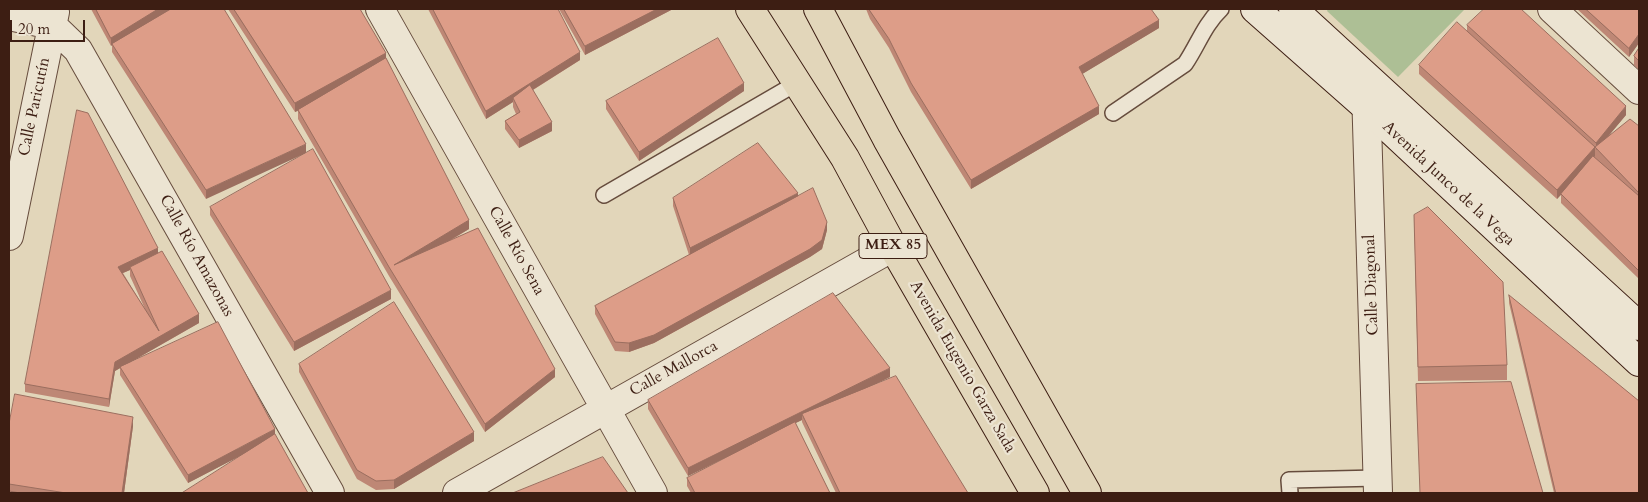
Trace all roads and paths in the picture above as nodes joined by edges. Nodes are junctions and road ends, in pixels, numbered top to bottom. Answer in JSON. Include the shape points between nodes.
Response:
{"nodes":[{"id":1,"x":380,"y":9,"type":"edge"},
{"id":2,"x":750,"y":9,"type":"edge"},
{"id":3,"x":818,"y":9,"type":"edge"},
{"id":4,"x":1222,"y":9,"type":"edge"},
{"id":5,"x":1255,"y":9,"type":"edge"},
{"id":6,"x":1292,"y":9,"type":"edge"},
{"id":7,"x":1552,"y":9,"type":"edge"},
{"id":8,"x":9,"y":16,"type":"edge"},
{"id":9,"x":54,"y":17,"type":"edge"},
{"id":10,"x":1366,"y":76,"type":"junction"},
{"id":11,"x":797,"y":83,"type":"junction"},
{"id":12,"x":1639,"y":90,"type":"edge"},
{"id":13,"x":1366,"y":107,"type":"junction"},
{"id":14,"x":1113,"y":113,"type":"dead end"},
{"id":15,"x":604,"y":195,"type":"dead end"},
{"id":16,"x":9,"y":236,"type":"edge"},
{"id":17,"x":893,"y":247,"type":"junction"},
{"id":18,"x":1639,"y":326,"type":"edge"},
{"id":19,"x":1639,"y":362,"type":"edge"},
{"id":20,"x":604,"y":408,"type":"junction"},
{"id":21,"x":1378,"y":486,"type":"edge"},
{"id":22,"x":1033,"y":491,"type":"edge"},
{"id":23,"x":330,"y":493,"type":"edge"},
{"id":24,"x":457,"y":493,"type":"edge"},
{"id":25,"x":653,"y":493,"type":"edge"},
{"id":26,"x":1087,"y":493,"type":"edge"},
{"id":27,"x":1290,"y":493,"type":"edge"}],
"edges":[{"from":1,"to":20,"type":"street","name":"Calle Río Sena"},
{"from":2,"to":11,"type":"highway","name":"Avenida Eugenio Garza Sada","number":"MEX 85"},
{"from":3,"to":26,"type":"highway","number":"MEX 85","via":[[887,139]]},
{"from":4,"to":14,"type":"lane","via":[[1204,29],[1185,64]]},
{"from":5,"to":13,"type":"street","name":"Avenida Junco de la Vega"},
{"from":6,"to":10,"type":"street","name":"Avenida Junco de la Vega"},
{"from":7,"to":12,"type":"street"},
{"from":8,"to":9,"type":"street"},
{"from":9,"to":16,"type":"street","name":"Calle Paricutín"},
{"from":9,"to":23,"type":"street","name":"Calle Río Amazonas","via":[[104,93]]},
{"from":10,"to":13,"type":"street","name":"Calle Diagonal"},
{"from":10,"to":18,"type":"street","name":"Avenida Junco de la Vega"},
{"from":11,"to":15,"type":"lane"},
{"from":11,"to":17,"type":"highway","name":"Avenida Eugenio Garza Sada","number":"MEX 85","via":[[844,158]]},
{"from":13,"to":19,"type":"street","name":"Avenida Junco de la Vega"},
{"from":13,"to":21,"type":"street","name":"Calle Diagonal"},
{"from":17,"to":20,"type":"street","name":"Calle Mallorca"},
{"from":17,"to":22,"type":"highway","name":"Avenida Eugenio Garza Sada","number":"MEX 85"},
{"from":20,"to":24,"type":"street","name":"Calle Mallorca"},
{"from":20,"to":25,"type":"street","name":"Calle Río Sena"},
{"from":21,"to":27,"type":"lane","via":[[1289,480]]}]}
